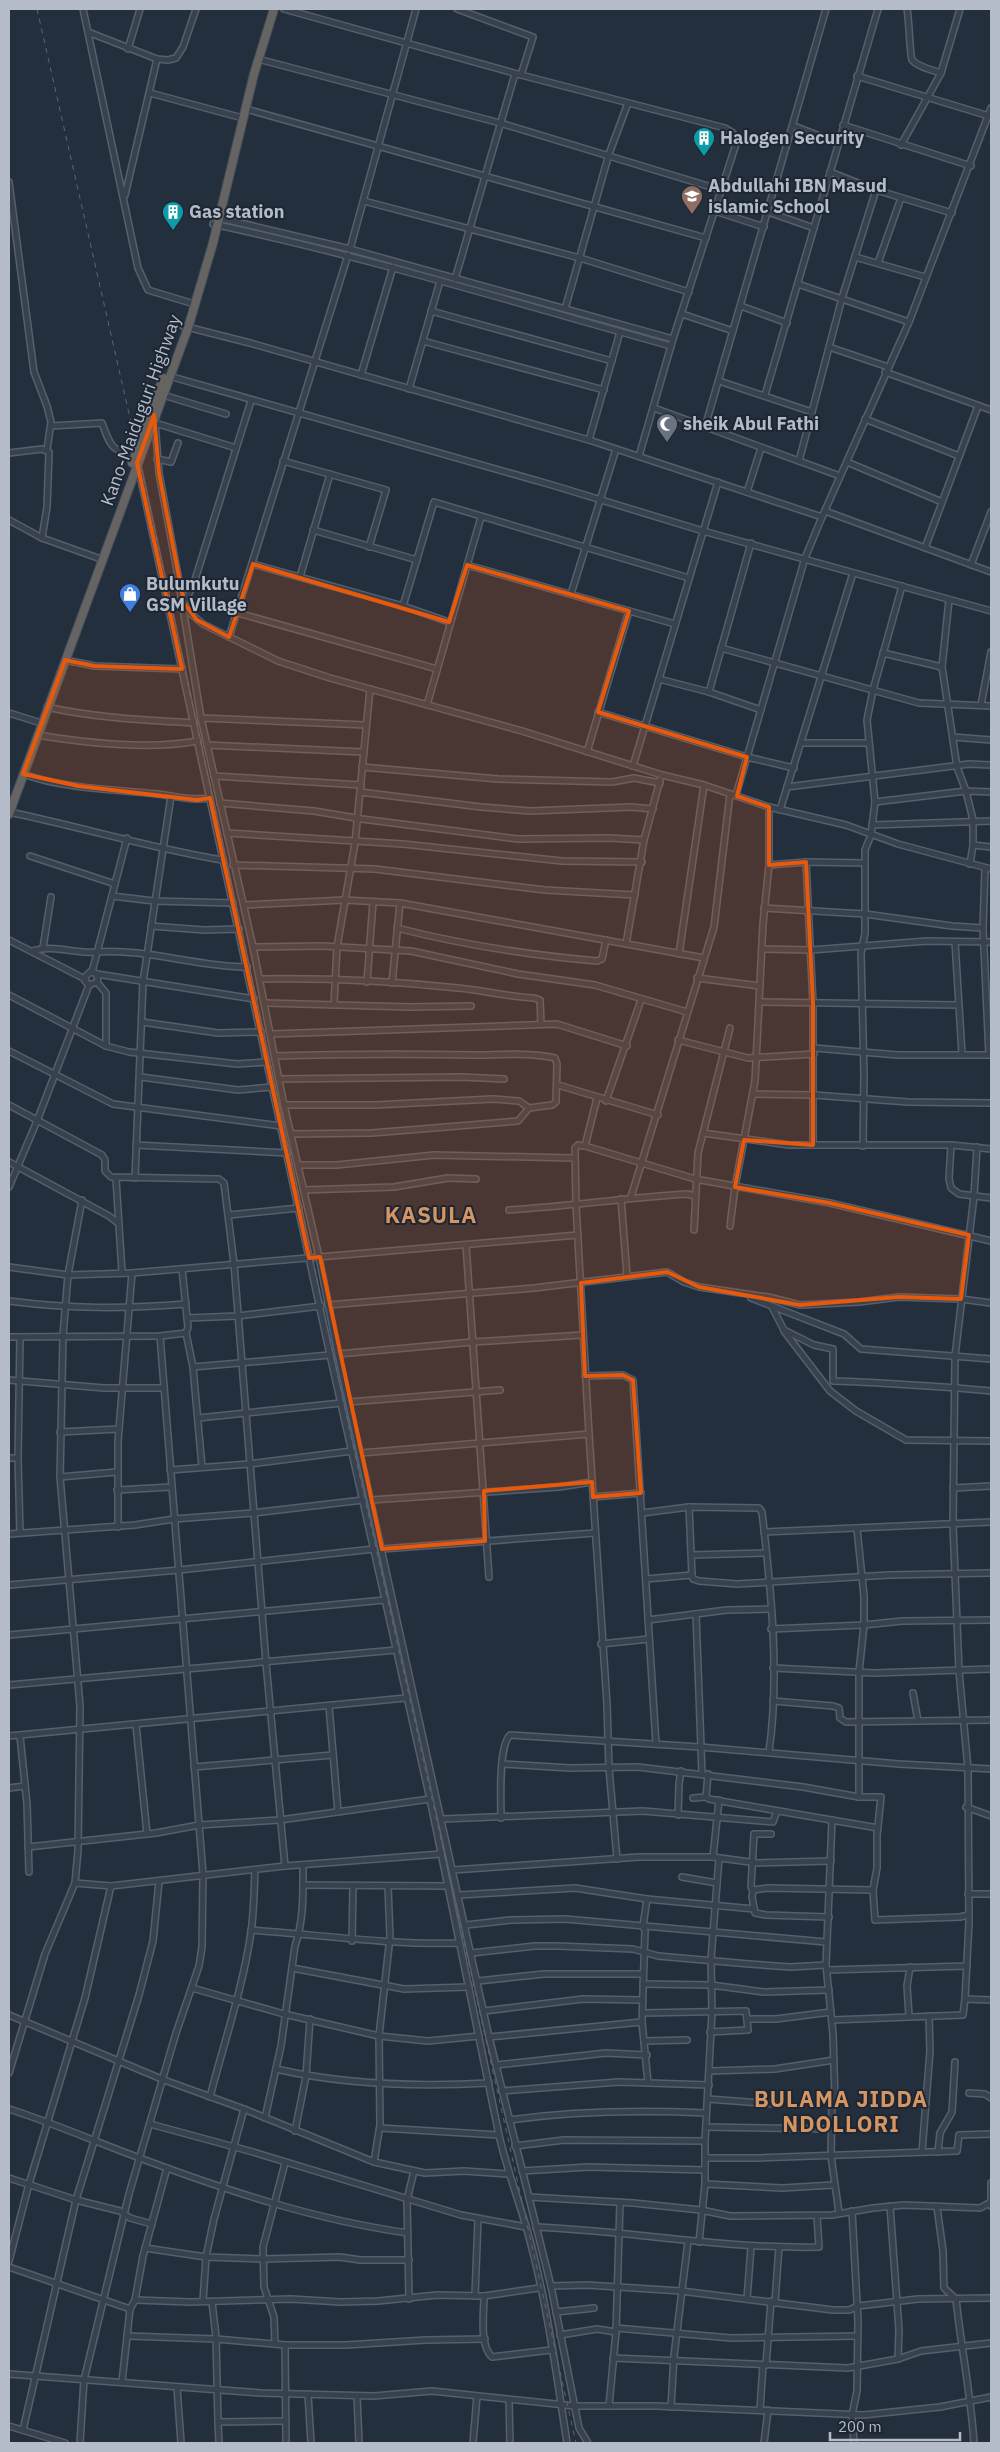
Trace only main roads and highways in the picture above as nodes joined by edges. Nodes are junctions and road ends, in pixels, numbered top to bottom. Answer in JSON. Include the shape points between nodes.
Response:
{"nodes":[{"id":1,"x":269,"y":9,"type":"edge"},
{"id":2,"x":274,"y":9,"type":"edge"},
{"id":3,"x":216,"y":221,"type":"junction"},
{"id":4,"x":186,"y":327,"type":"junction"},
{"id":5,"x":16,"y":789,"type":"junction"},
{"id":6,"x":9,"y":802,"type":"edge"},
{"id":7,"x":9,"y":812,"type":"edge"}],
"edges":[{"from":1,"to":3,"type":"highway","name":"Kano-Maiduguri Highway","via":[[239,117]]},
{"from":2,"to":3,"type":"highway","name":"Kano-Maiduguri Highway"},
{"from":3,"to":4,"type":"highway","name":"Kano-Maiduguri Highway"},
{"from":3,"to":4,"type":"highway","name":"Kano-Maiduguri Highway"},
{"from":4,"to":5,"type":"highway","name":"Kano-Maiduguri Highway","via":[[135,454]]},
{"from":4,"to":5,"type":"highway","name":"Kano-Maiduguri Highway","via":[[155,419]]},
{"from":5,"to":6,"type":"highway","name":"Kano-Maiduguri Highway"},
{"from":5,"to":7,"type":"highway","name":"Kano-Maiduguri Highway"}]}
